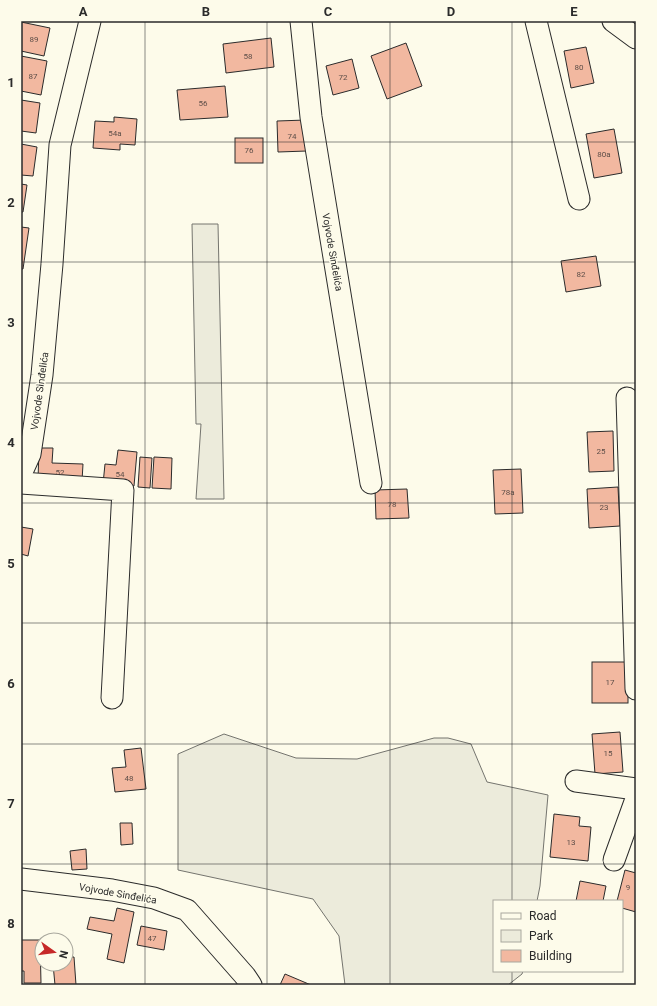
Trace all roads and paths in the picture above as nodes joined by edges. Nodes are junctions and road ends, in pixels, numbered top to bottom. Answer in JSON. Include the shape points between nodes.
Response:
{"nodes":[{"id":1,"x":90,"y":21,"type":"edge"},
{"id":2,"x":301,"y":21,"type":"edge"},
{"id":3,"x":536,"y":21,"type":"edge"},
{"id":4,"x":613,"y":21,"type":"edge"},
{"id":5,"x":636,"y":38,"type":"edge"},
{"id":6,"x":579,"y":199,"type":"dead end"},
{"id":7,"x":627,"y":398,"type":"dead end"},
{"id":8,"x":21,"y":474,"type":"edge"},
{"id":9,"x":21,"y":483,"type":"edge"},
{"id":10,"x":370,"y":483,"type":"dead end"},
{"id":11,"x":636,"y":689,"type":"edge"},
{"id":12,"x":112,"y":698,"type":"dead end"},
{"id":13,"x":576,"y":781,"type":"dead end"},
{"id":14,"x":636,"y":789,"type":"edge"},
{"id":15,"x":636,"y":798,"type":"edge"},
{"id":16,"x":614,"y":860,"type":"dead end"},
{"id":17,"x":21,"y":879,"type":"edge"},
{"id":18,"x":251,"y":985,"type":"edge"}],
"edges":[{"from":1,"to":8,"type":"street","name":"Vojvode Sinđelića","via":[[60,146],[42,375],[30,454]]},
{"from":2,"to":10,"type":"street","name":"Vojvode Sinđelića","via":[[311,117]]},
{"from":3,"to":6,"type":"street"},
{"from":4,"to":5,"type":"street"},
{"from":7,"to":11,"type":"street"},
{"from":9,"to":12,"type":"street","via":[[123,490]]},
{"from":13,"to":14,"type":"street"},
{"from":15,"to":16,"type":"street"},
{"from":17,"to":18,"type":"street","name":"Vojvode Sinđelića","via":[[112,890],[154,898],[187,910]]}]}
